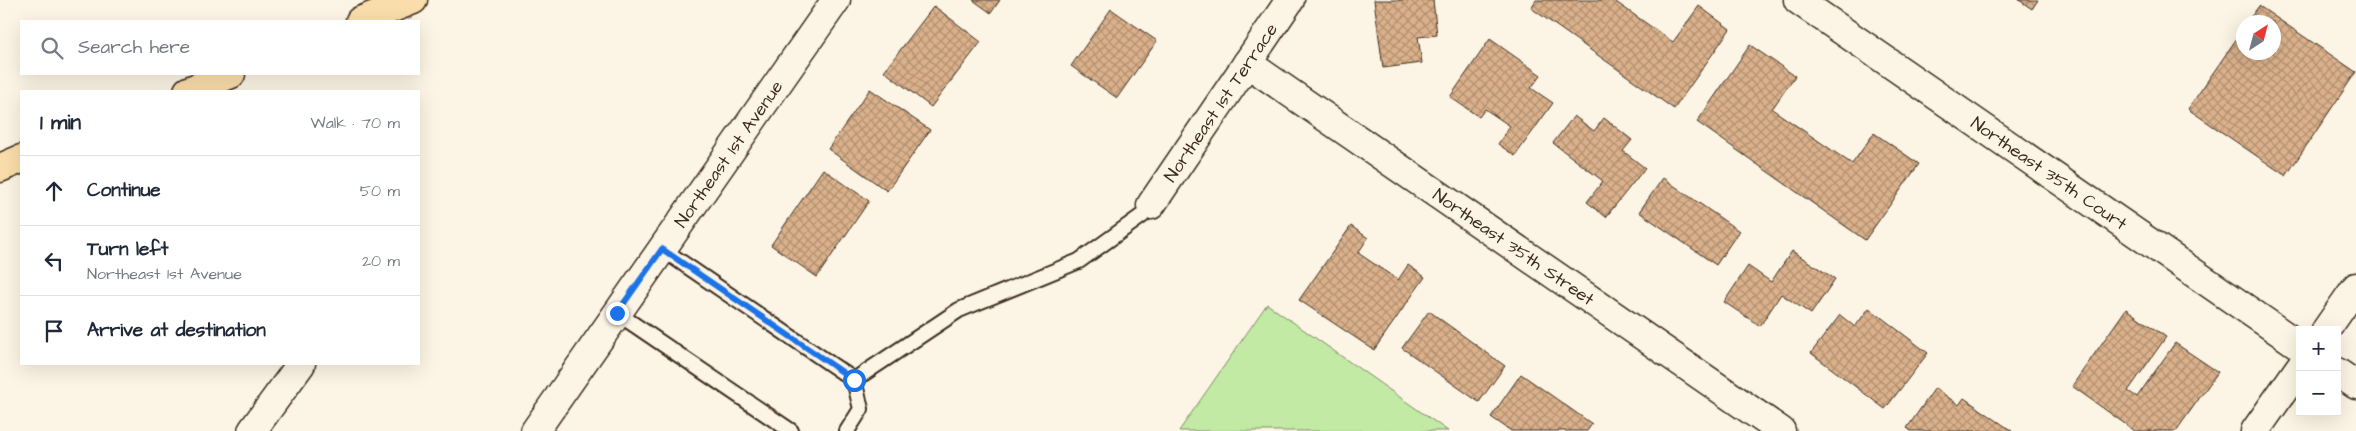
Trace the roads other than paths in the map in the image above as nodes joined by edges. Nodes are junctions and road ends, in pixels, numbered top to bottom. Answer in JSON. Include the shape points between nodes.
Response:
{"nodes":[{"id":1,"x":413,"y":0,"type":"edge"},
{"id":2,"x":836,"y":0,"type":"edge"},
{"id":3,"x":1290,"y":0,"type":"edge"},
{"id":4,"x":1798,"y":0,"type":"edge"},
{"id":5,"x":363,"y":20,"type":"edge"},
{"id":6,"x":1246,"y":62,"type":"junction"},
{"id":7,"x":228,"y":75,"type":"edge"},
{"id":8,"x":191,"y":90,"type":"edge"},
{"id":9,"x":20,"y":159,"type":"edge"},
{"id":10,"x":0,"y":168,"type":"edge"},
{"id":11,"x":1152,"y":205,"type":"joint"},
{"id":12,"x":662,"y":249,"type":"junction"},
{"id":13,"x":2356,"y":287,"type":"edge"},
{"id":14,"x":617,"y":313,"type":"junction"},
{"id":15,"x":2329,"y":326,"type":"edge"},
{"id":16,"x":2296,"y":343,"type":"edge"},
{"id":17,"x":300,"y":365,"type":"edge"},
{"id":18,"x":2297,"y":371,"type":"edge"},
{"id":19,"x":2341,"y":375,"type":"edge"},
{"id":20,"x":854,"y":380,"type":"junction"},
{"id":21,"x":2356,"y":386,"type":"edge"},
{"id":22,"x":252,"y":431,"type":"edge"},
{"id":23,"x":535,"y":431,"type":"edge"},
{"id":24,"x":791,"y":431,"type":"edge"},
{"id":25,"x":847,"y":431,"type":"edge"},
{"id":26,"x":1781,"y":431,"type":"edge"},
{"id":27,"x":2255,"y":431,"type":"edge"}],
"edges":[{"from":1,"to":5,"type":"highway"},
{"from":2,"to":12,"type":"street","name":"Northeast 1st Avenue"},
{"from":3,"to":6,"type":"street","name":"Northeast 1st Terrace"},
{"from":4,"to":16,"type":"street","name":"Northeast 35th Court"},
{"from":6,"to":11,"type":"street","name":"Northeast 1st Terrace"},
{"from":6,"to":26,"type":"street","name":"Northeast 35th Street"},
{"from":7,"to":8,"type":"highway"},
{"from":9,"to":10,"type":"highway"},
{"from":11,"to":20,"type":"lane","via":[[1079,261],[959,310]]},
{"from":12,"to":14,"type":"street","name":"Northeast 1st Avenue"},
{"from":12,"to":20,"type":"lane"},
{"from":13,"to":15,"type":"street"},
{"from":14,"to":23,"type":"street","name":"Northeast 1st Avenue"},
{"from":14,"to":24,"type":"lane"},
{"from":17,"to":22,"type":"street"},
{"from":18,"to":27,"type":"street"},
{"from":19,"to":21,"type":"street"},
{"from":20,"to":25,"type":"lane","via":[[861,409]]}]}
